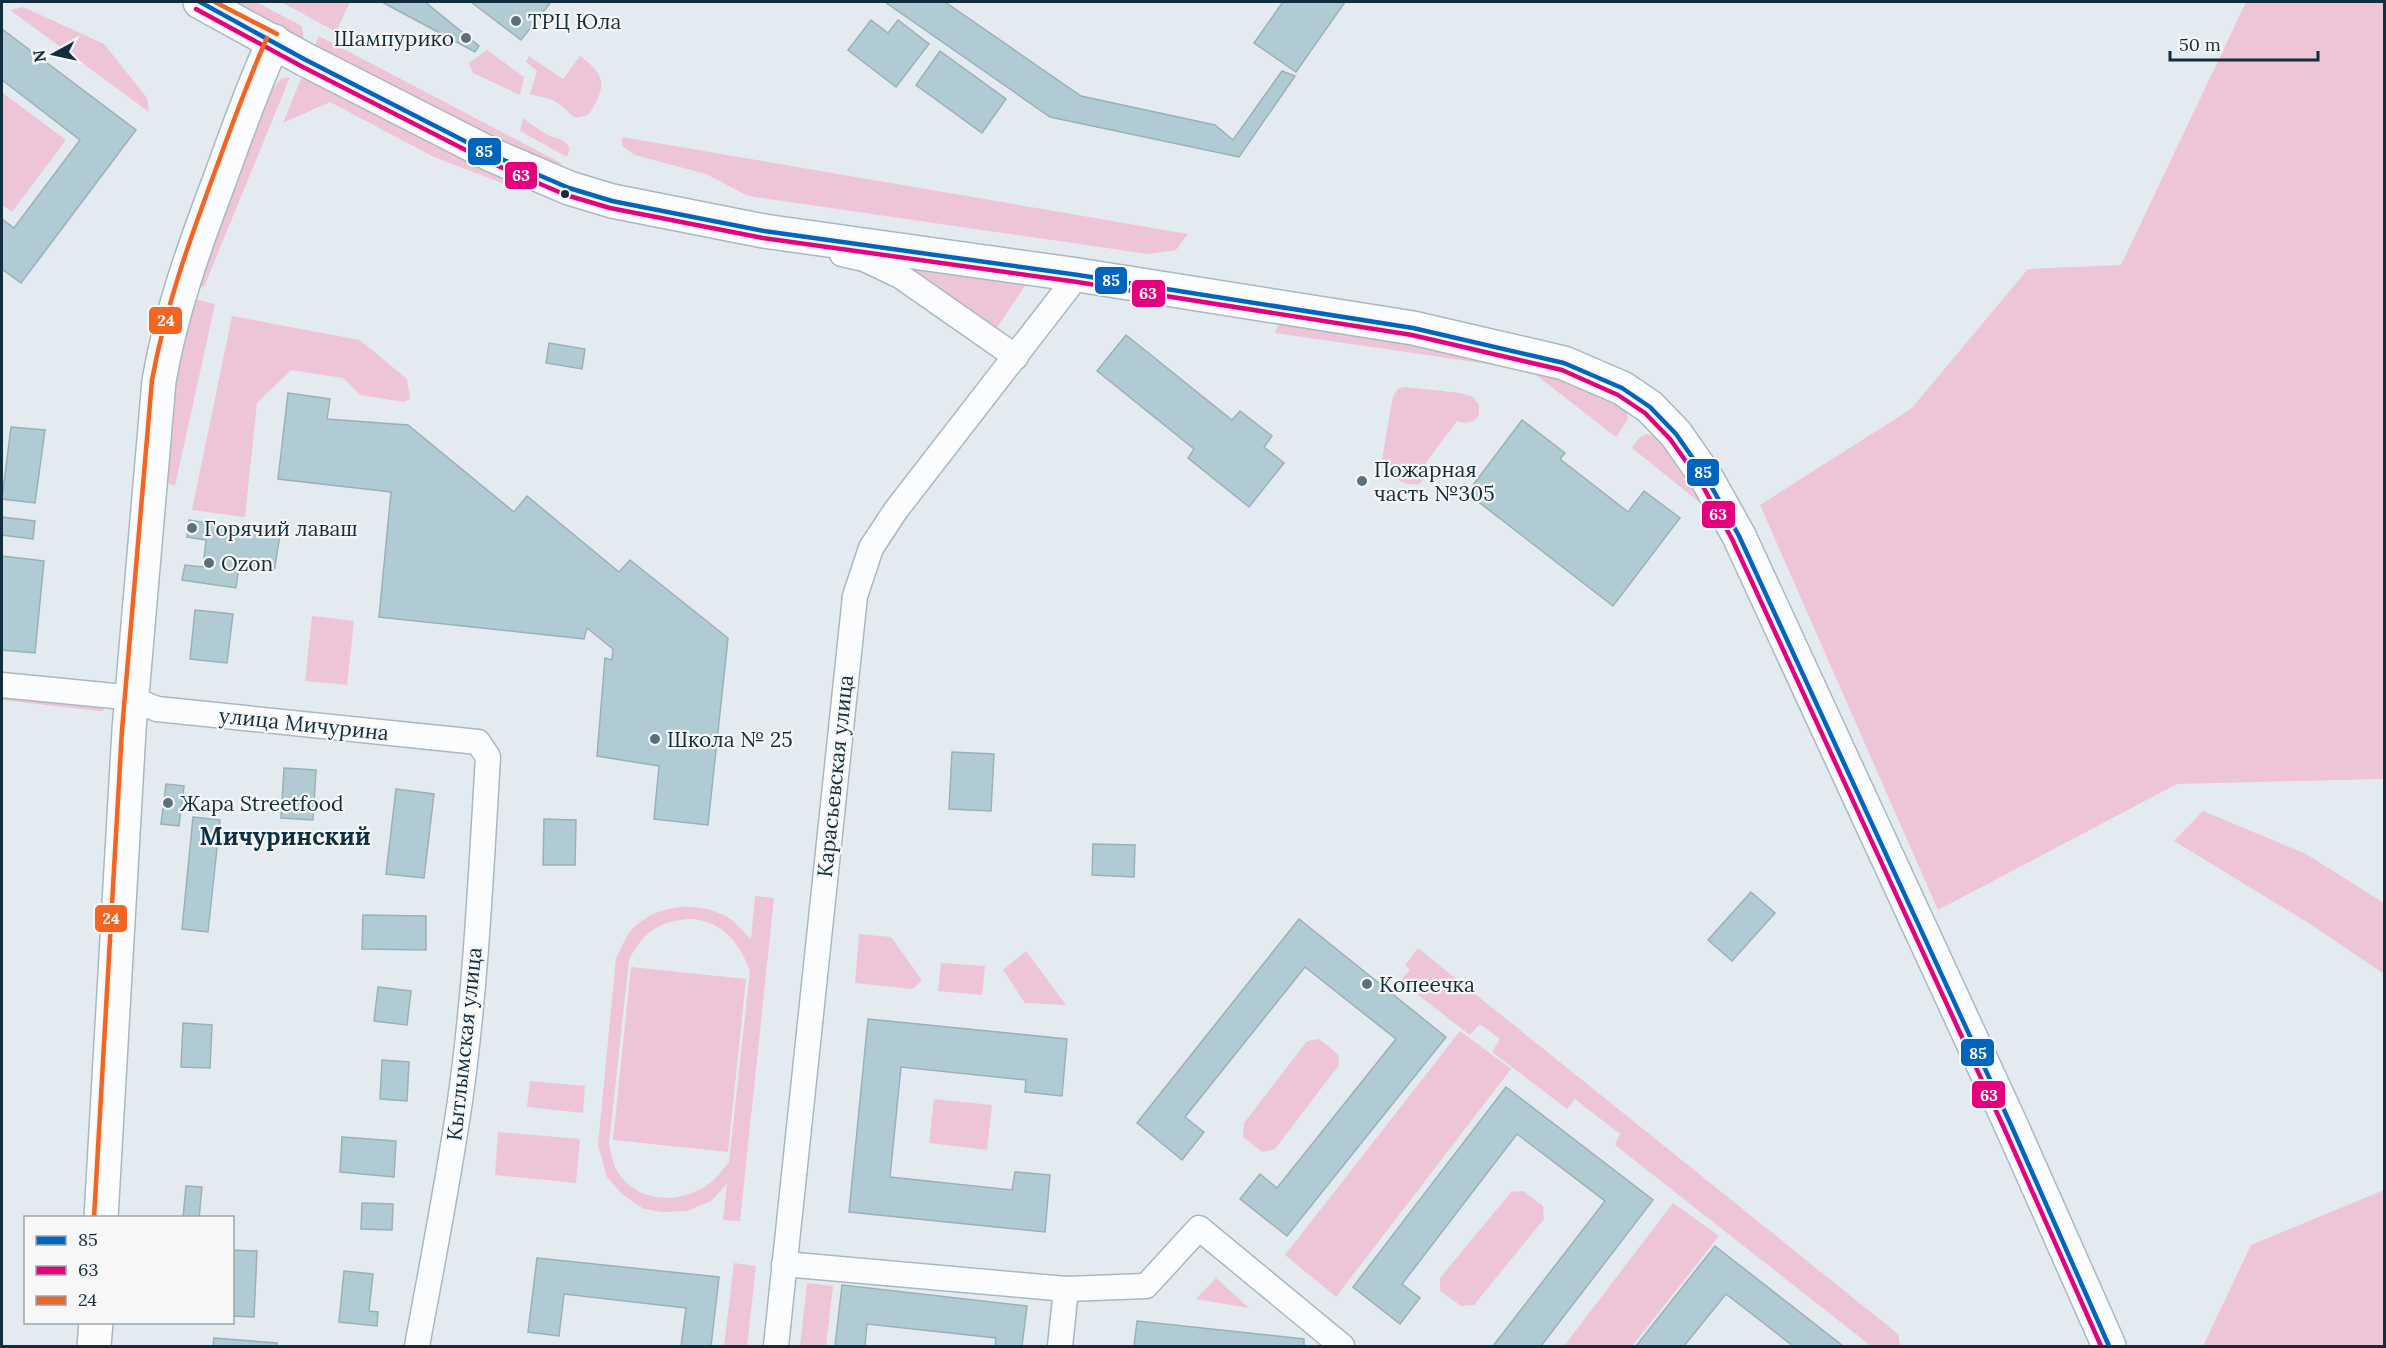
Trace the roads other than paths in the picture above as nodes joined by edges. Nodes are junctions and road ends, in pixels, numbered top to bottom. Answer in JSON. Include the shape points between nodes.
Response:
{"nodes":[{"id":1,"x":200,"y":2,"type":"edge"},
{"id":2,"x":274,"y":41,"type":"junction"},
{"id":3,"x":764,"y":231,"type":"junction"},
{"id":4,"x":1078,"y":275,"type":"junction"},
{"id":5,"x":1016,"y":357,"type":"junction"},
{"id":6,"x":2,"y":685,"type":"edge"},
{"id":7,"x":132,"y":699,"type":"junction"},
{"id":8,"x":478,"y":742,"type":"joint"},
{"id":9,"x":101,"y":1216,"type":"edge"},
{"id":10,"x":784,"y":1264,"type":"junction"},
{"id":11,"x":1066,"y":1289,"type":"junction"},
{"id":12,"x":96,"y":1324,"type":"edge"},
{"id":13,"x":94,"y":1347,"type":"edge"},
{"id":14,"x":417,"y":1347,"type":"edge"},
{"id":15,"x":776,"y":1347,"type":"edge"},
{"id":16,"x":1060,"y":1347,"type":"edge"},
{"id":17,"x":1342,"y":1347,"type":"edge"},
{"id":18,"x":2109,"y":1347,"type":"edge"}],
"edges":[{"from":1,"to":2,"type":"main road"},
{"from":2,"to":3,"type":"main road","via":[[492,155],[569,188],[612,201]]},
{"from":2,"to":7,"type":"main road","via":[[256,79],[192,252],[166,339],[159,381]]},
{"from":3,"to":4,"type":"main road"},
{"from":3,"to":5,"type":"street","via":[[778,242],[864,258],[900,276]]},
{"from":4,"to":5,"type":"street","name":"Карасьевская улица"},
{"from":4,"to":18,"type":"main road","via":[[1413,328],[1564,363],[1622,388],[1650,407],[1676,434],[1739,536],[2002,1104]]},
{"from":5,"to":10,"type":"street","name":"Карасьевская улица","via":[[896,510],[871,548],[855,596]]},
{"from":6,"to":7,"type":"street","name":"улица Мичурина"},
{"from":7,"to":8,"type":"street","name":"улица Мичурина","via":[[157,709]]},
{"from":7,"to":9,"type":"main road"},
{"from":8,"to":14,"type":"street","name":"Кытлымская улица","via":[[488,757],[478,916],[460,1098]]},
{"from":10,"to":11,"type":"street"},
{"from":10,"to":15,"type":"street","name":"Карасьевская улица"},
{"from":11,"to":16,"type":"street"},
{"from":11,"to":17,"type":"street","via":[[1146,1286],[1198,1228]]},
{"from":12,"to":13,"type":"main road"}]}
